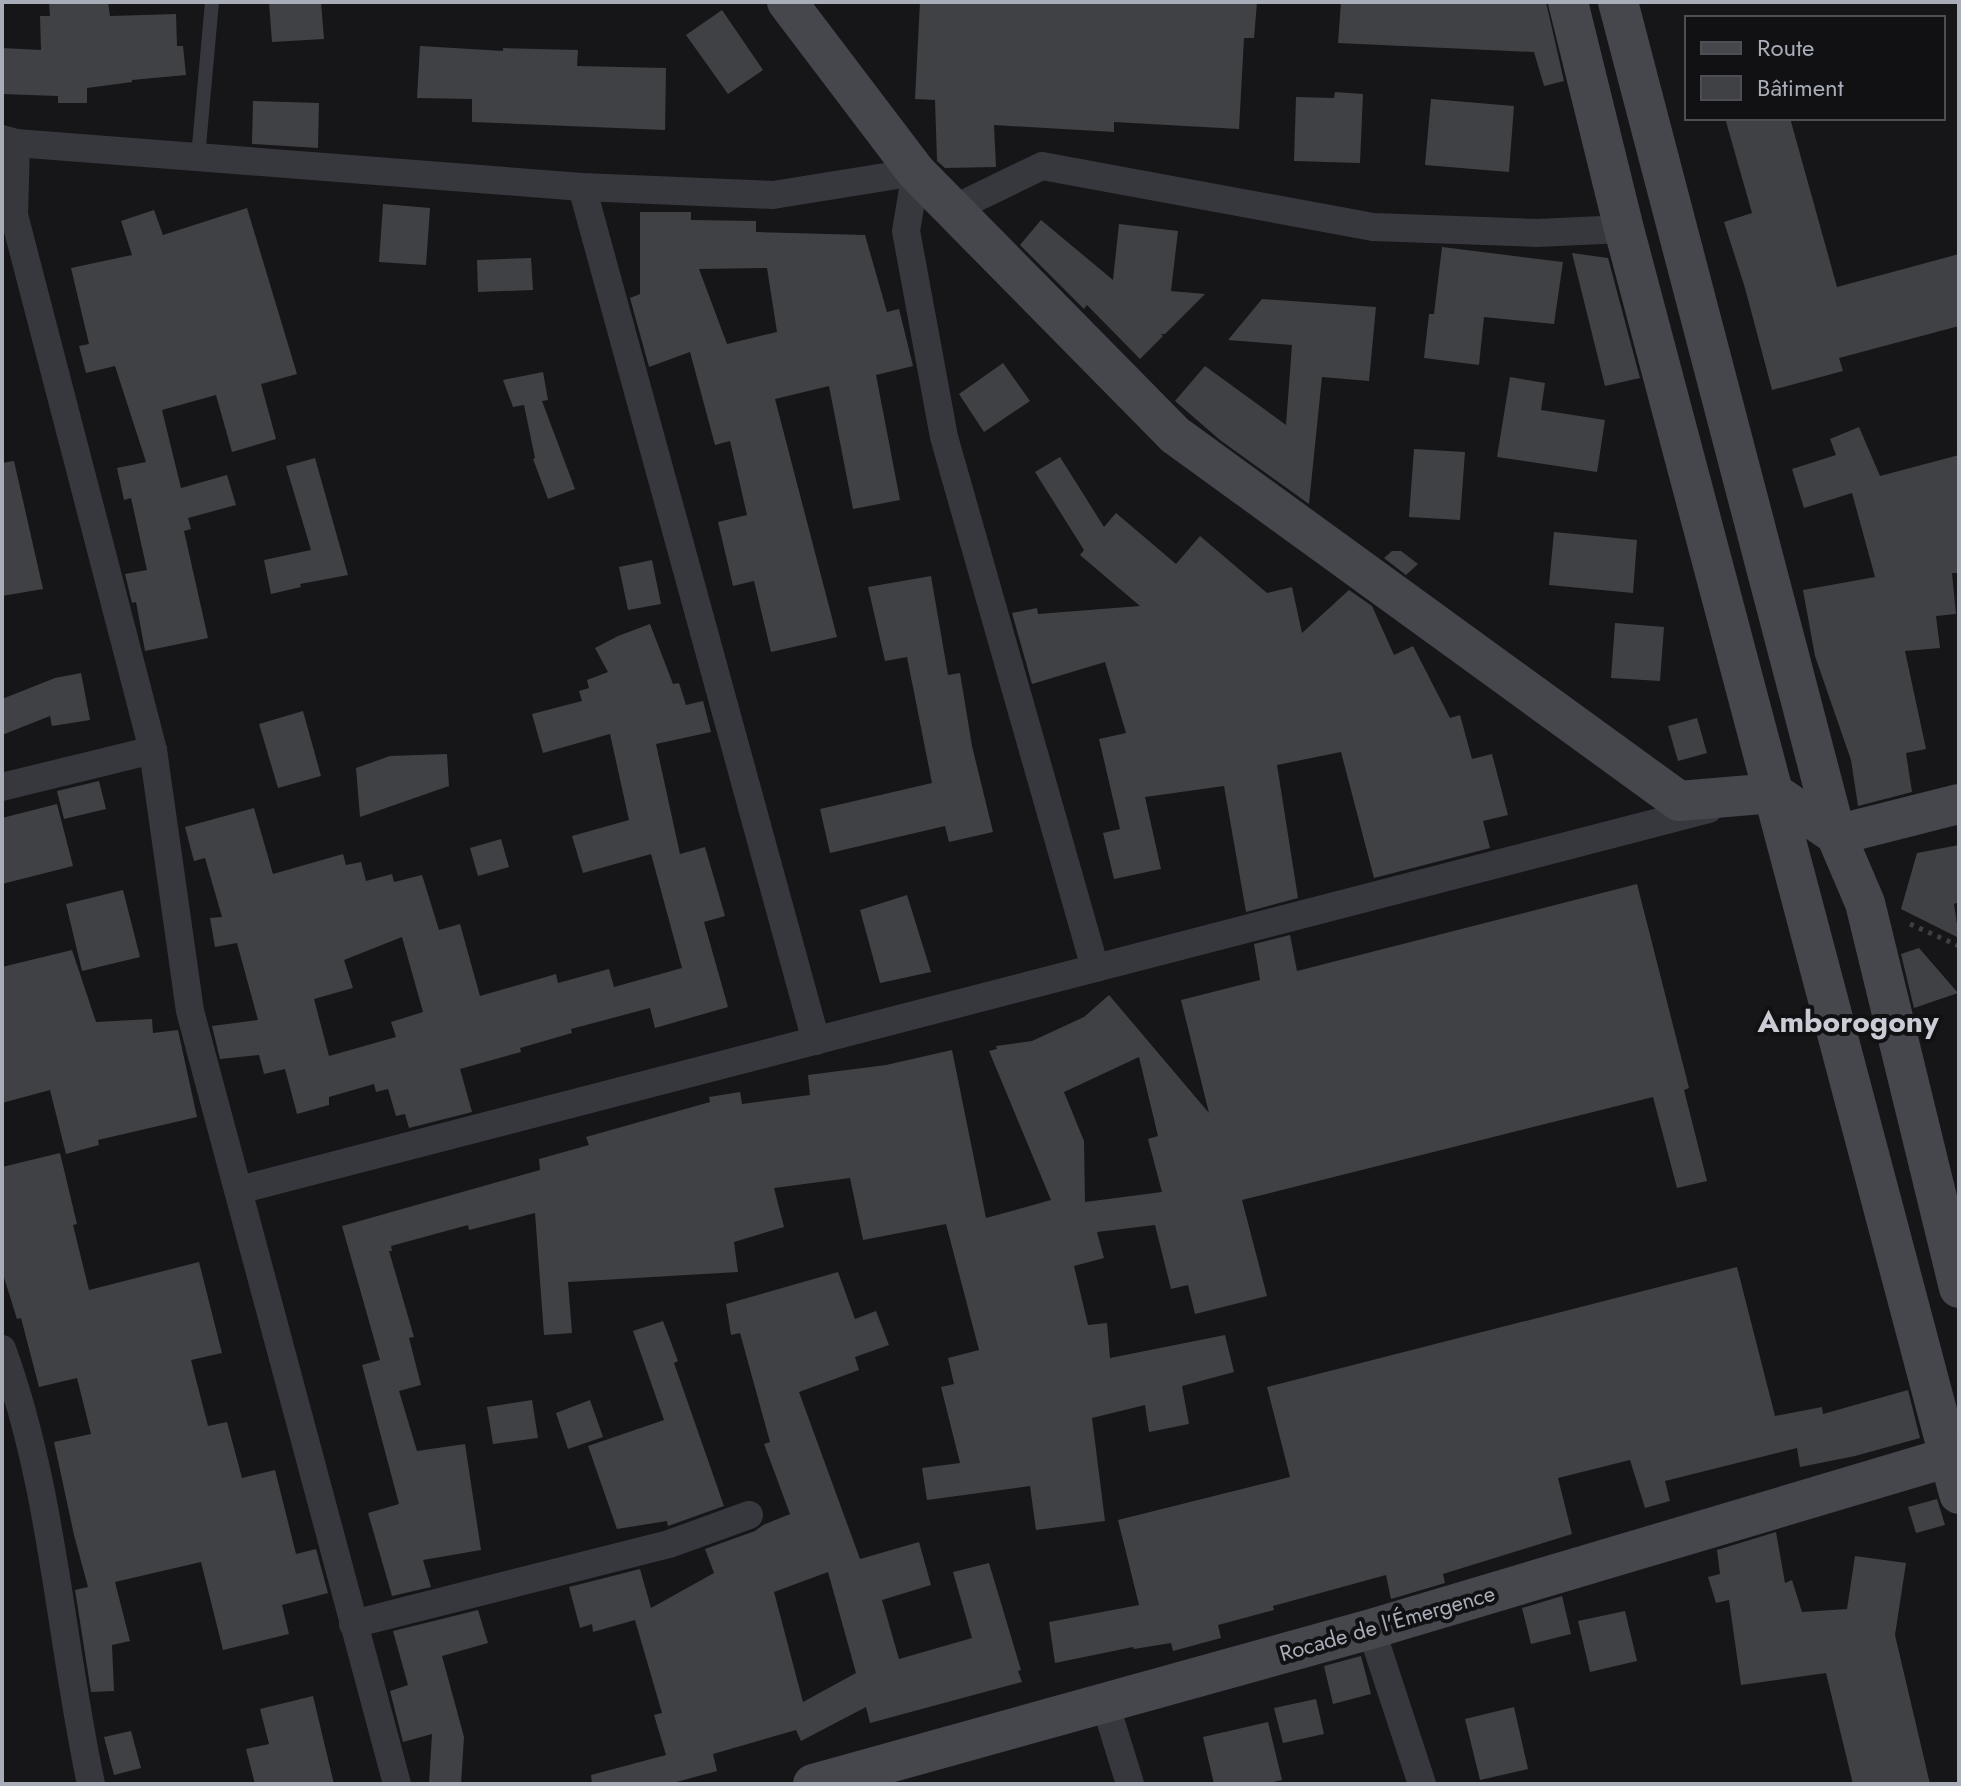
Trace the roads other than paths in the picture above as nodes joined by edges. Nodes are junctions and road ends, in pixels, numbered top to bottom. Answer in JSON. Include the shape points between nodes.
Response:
{"nodes":[{"id":1,"x":212,"y":2,"type":"edge"},
{"id":2,"x":787,"y":2,"type":"edge"},
{"id":3,"x":1568,"y":2,"type":"edge"},
{"id":4,"x":1618,"y":2,"type":"edge"},
{"id":5,"x":9,"y":141,"type":"edge"},
{"id":6,"x":198,"y":157,"type":"junction"},
{"id":7,"x":916,"y":172,"type":"junction"},
{"id":8,"x":582,"y":187,"type":"junction"},
{"id":9,"x":953,"y":209,"type":"junction"},
{"id":10,"x":1624,"y":229,"type":"junction"},
{"id":11,"x":153,"y":750,"type":"junction"},
{"id":12,"x":2,"y":787,"type":"edge"},
{"id":13,"x":1774,"y":793,"type":"junction"},
{"id":14,"x":1959,"y":804,"type":"edge"},
{"id":15,"x":1836,"y":835,"type":"junction"},
{"id":16,"x":1095,"y":968,"type":"junction"},
{"id":17,"x":816,"y":1041,"type":"junction"},
{"id":18,"x":239,"y":1190,"type":"junction"},
{"id":19,"x":1959,"y":1288,"type":"edge"},
{"id":20,"x":2,"y":1349,"type":"edge"},
{"id":21,"x":1956,"y":1468,"type":"edge"},
{"id":22,"x":749,"y":1515,"type":"dead end"},
{"id":23,"x":353,"y":1624,"type":"junction"},
{"id":24,"x":1371,"y":1629,"type":"junction"},
{"id":25,"x":1105,"y":1703,"type":"junction"},
{"id":26,"x":91,"y":1784,"type":"edge"},
{"id":27,"x":397,"y":1784,"type":"edge"},
{"id":28,"x":813,"y":1784,"type":"edge"},
{"id":29,"x":1130,"y":1784,"type":"edge"},
{"id":30,"x":1422,"y":1784,"type":"edge"}],
"edges":[{"from":1,"to":6,"type":"lane"},
{"from":2,"to":7,"type":"main road"},
{"from":3,"to":10,"type":"main road"},
{"from":4,"to":15,"type":"main road"},
{"from":5,"to":6,"type":"street"},
{"from":5,"to":11,"type":"street","via":[[14,215]]},
{"from":6,"to":8,"type":"street"},
{"from":7,"to":8,"type":"street","via":[[773,195]]},
{"from":7,"to":9,"type":"main road"},
{"from":7,"to":16,"type":"street","via":[[906,231],[944,437]]},
{"from":8,"to":17,"type":"street"},
{"from":9,"to":10,"type":"street","via":[[1042,166],[1373,227],[1537,233]]},
{"from":9,"to":13,"type":"main road","via":[[1175,435],[1679,801]]},
{"from":10,"to":13,"type":"main road"},
{"from":11,"to":12,"type":"street"},
{"from":11,"to":18,"type":"street","via":[[190,1011]]},
{"from":13,"to":15,"type":"main road"},
{"from":13,"to":16,"type":"street"},
{"from":13,"to":21,"type":"main road"},
{"from":14,"to":15,"type":"main road"},
{"from":15,"to":19,"type":"main road","via":[[1865,903]]},
{"from":16,"to":17,"type":"street"},
{"from":17,"to":18,"type":"street"},
{"from":18,"to":23,"type":"street"},
{"from":20,"to":26,"type":"street","via":[[38,1472]]},
{"from":21,"to":24,"type":"main road","name":"Rocade de l'Émergence"},
{"from":22,"to":23,"type":"street","via":[[669,1544]]},
{"from":23,"to":27,"type":"street"},
{"from":24,"to":25,"type":"main road","name":"Rocade de l'Émergence"},
{"from":24,"to":30,"type":"street"},
{"from":25,"to":28,"type":"main road","name":"Rocade de l'Émergence"},
{"from":25,"to":29,"type":"street"}]}
